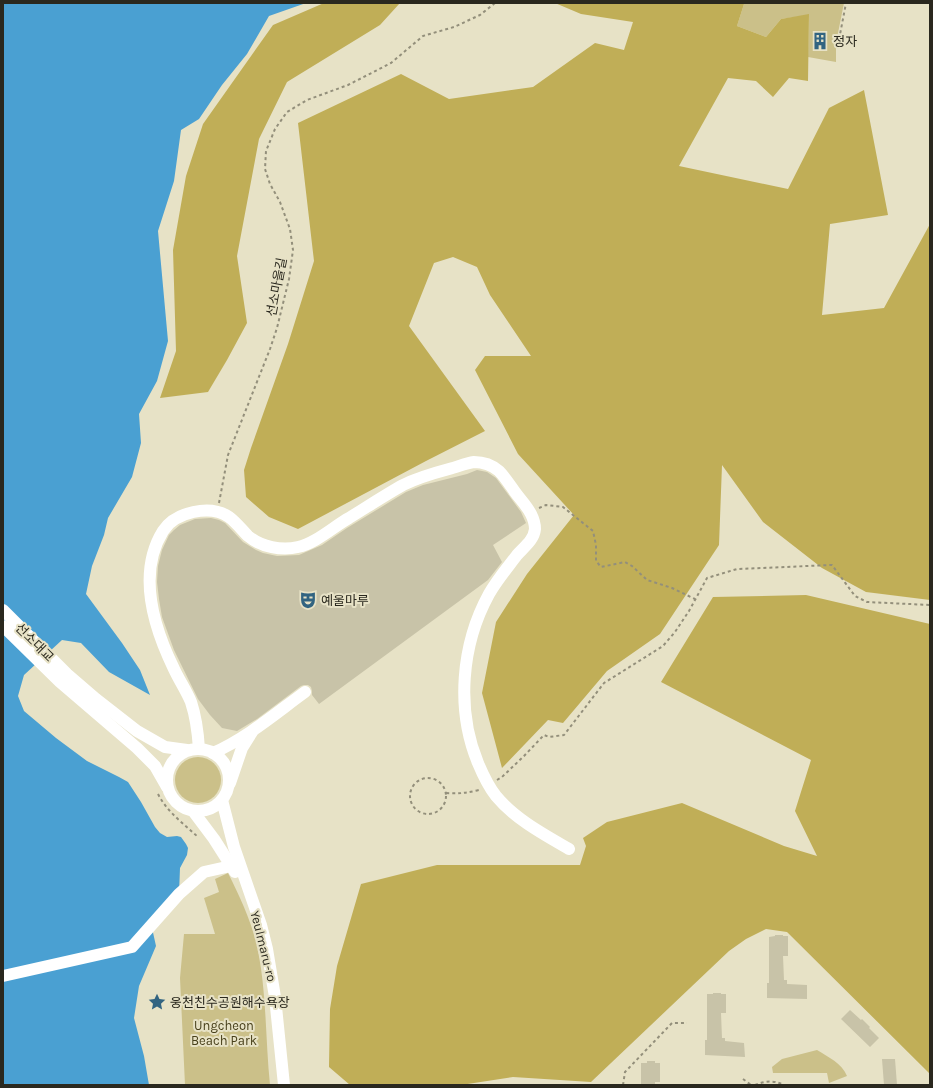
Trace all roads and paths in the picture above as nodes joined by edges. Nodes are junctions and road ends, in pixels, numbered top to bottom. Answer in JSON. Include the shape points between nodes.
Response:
{"nodes":[{"id":1,"x":495,"y":3,"type":"edge"},
{"id":2,"x":846,"y":3,"type":"edge"},
{"id":3,"x":838,"y":45,"type":"dead end"},
{"id":4,"x":218,"y":512,"type":"junction"},
{"id":5,"x":530,"y":512,"type":"junction"},
{"id":6,"x":695,"y":599,"type":"junction"},
{"id":7,"x":930,"y":605,"type":"edge"},
{"id":8,"x":3,"y":610,"type":"edge"},
{"id":9,"x":3,"y":626,"type":"edge"},
{"id":10,"x":64,"y":678,"type":"junction"},
{"id":11,"x":305,"y":692,"type":"dead end"},
{"id":12,"x":255,"y":728,"type":"junction"},
{"id":13,"x":193,"y":750,"type":"junction"},
{"id":14,"x":213,"y":753,"type":"junction"},
{"id":15,"x":488,"y":784,"type":"junction"},
{"id":16,"x":228,"y":787,"type":"junction"},
{"id":17,"x":163,"y":790,"type":"junction"},
{"id":18,"x":446,"y":794,"type":"junction"},
{"id":19,"x":222,"y":800,"type":"junction"},
{"id":20,"x":193,"y":811,"type":"junction"},
{"id":21,"x":203,"y":842,"type":"dead end"},
{"id":22,"x":569,"y":849,"type":"dead end"},
{"id":23,"x":231,"y":866,"type":"junction"},
{"id":24,"x":253,"y":903,"type":"junction"},
{"id":25,"x":3,"y":976,"type":"edge"},
{"id":26,"x":687,"y":1023,"type":"dead end"},
{"id":27,"x":743,"y":1079,"type":"dead end"},
{"id":28,"x":284,"y":1085,"type":"edge"},
{"id":29,"x":623,"y":1085,"type":"edge"},
{"id":30,"x":751,"y":1085,"type":"edge"},
{"id":31,"x":754,"y":1085,"type":"edge"},
{"id":32,"x":784,"y":1085,"type":"edge"}],
"edges":[{"from":1,"to":4,"type":"path","name":"선소마을길","via":[[480,15],[454,27],[423,36],[391,63],[348,85],[307,100],[287,112],[275,130],[266,152],[266,169],[290,229],[293,250],[289,279],[270,349],[228,455]]},
{"from":2,"to":3,"type":"path"},
{"from":4,"to":5,"type":"street","via":[[229,517],[251,539],[263,545],[294,548],[310,543],[405,484],[473,462],[491,466],[499,472]]},
{"from":4,"to":13,"type":"street","via":[[190,512],[171,521],[156,543],[150,573],[153,613],[162,643],[190,700],[197,723]]},
{"from":5,"to":6,"type":"path","via":[[546,505],[563,507],[593,531],[596,561],[600,567],[624,562],[647,580]]},
{"from":5,"to":15,"type":"street","via":[[535,528],[533,536],[490,591],[473,634],[466,662],[464,692],[467,724],[472,749]]},
{"from":6,"to":7,"type":"path","via":[[707,578],[736,569],[832,565],[855,596],[867,602]]},
{"from":6,"to":15,"type":"path","via":[[675,632],[663,646],[604,683],[564,735],[544,735],[502,777]]},
{"from":8,"to":10,"type":"street","name":"선소대교"},
{"from":9,"to":10,"type":"street","name":"선소대교"},
{"from":10,"to":13,"type":"street","via":[[137,731],[165,747]]},
{"from":10,"to":17,"type":"street","via":[[155,766]]},
{"from":11,"to":12,"type":"street"},
{"from":12,"to":14,"type":"street"},
{"from":12,"to":16,"type":"street","via":[[242,748]]},
{"from":13,"to":14,"type":"street"},
{"from":13,"to":17,"type":"street","via":[[175,758],[167,772]]},
{"from":14,"to":16,"type":"street","via":[[225,765]]},
{"from":15,"to":18,"type":"path","via":[[468,793]]},
{"from":15,"to":22,"type":"street","via":[[507,808],[532,821],[545,835]]},
{"from":16,"to":19,"type":"street"},
{"from":17,"to":20,"type":"street","via":[[179,805]]},
{"from":17,"to":21,"type":"path","via":[[162,801],[170,812]]},
{"from":18,"to":18,"type":"path","via":[[441,783],[430,778],[423,778],[410,790],[414,808],[418,812],[430,815],[441,810]]},
{"from":19,"to":20,"type":"street","via":[[212,808]]},
{"from":19,"to":24,"type":"street","via":[[231,837]]},
{"from":20,"to":23,"type":"street"},
{"from":23,"to":24,"type":"street"},
{"from":23,"to":25,"type":"street","via":[[204,872],[179,894],[132,947]]},
{"from":24,"to":28,"type":"street","name":"Yeulmaru-ro","via":[[267,949]]},
{"from":26,"to":29,"type":"path","via":[[672,1023],[625,1072]]},
{"from":27,"to":30,"type":"path"},
{"from":31,"to":32,"type":"path","via":[[771,1081]]}]}
